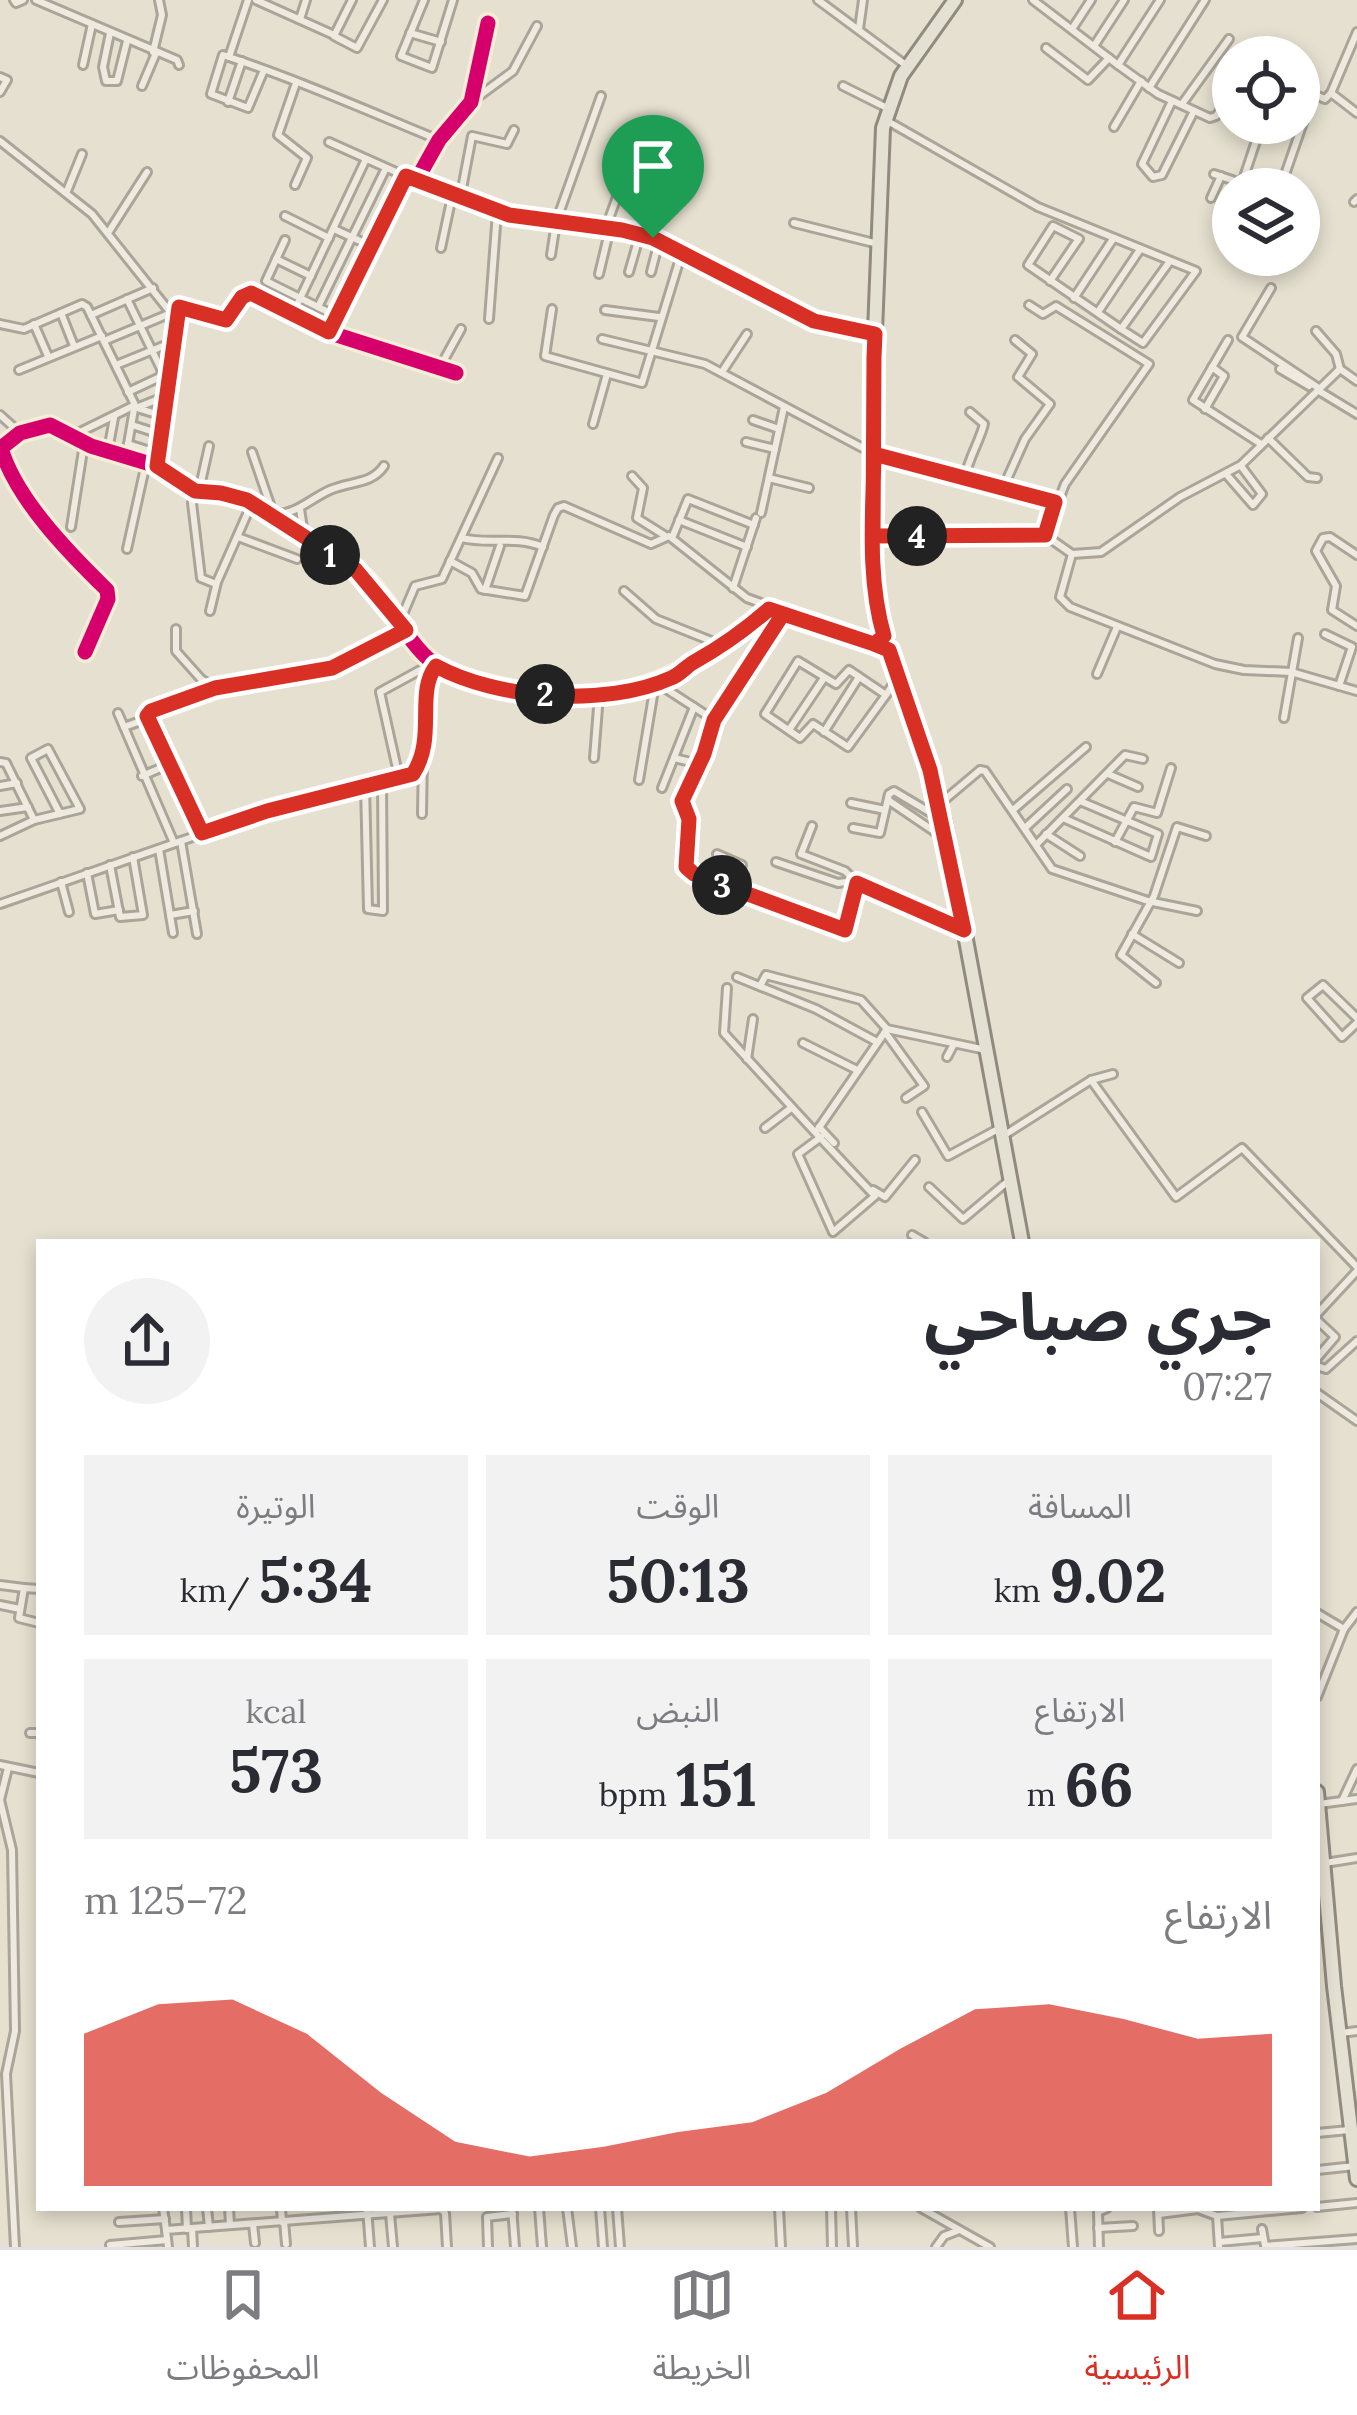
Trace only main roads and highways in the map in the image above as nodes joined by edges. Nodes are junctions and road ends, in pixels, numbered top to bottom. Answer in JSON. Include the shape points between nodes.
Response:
{"nodes":[{"id":1,"x":955,"y":0,"type":"edge"},
{"id":2,"x":1021,"y":1239,"type":"edge"},
{"id":3,"x":1320,"y":1820,"type":"edge"},
{"id":4,"x":1323,"y":1947,"type":"edge"},
{"id":5,"x":1351,"y":2077,"type":"edge"},
{"id":6,"x":1353,"y":2124,"type":"edge"},
{"id":7,"x":1356,"y":2173,"type":"edge"}],
"edges":[{"from":1,"to":2,"type":"main road","via":[[907,66],[886,113],[875,593],[882,643],[944,821]]},
{"from":3,"to":4,"type":"main road"},
{"from":4,"to":5,"type":"main road"},
{"from":5,"to":6,"type":"main road"},
{"from":6,"to":7,"type":"main road"}]}
